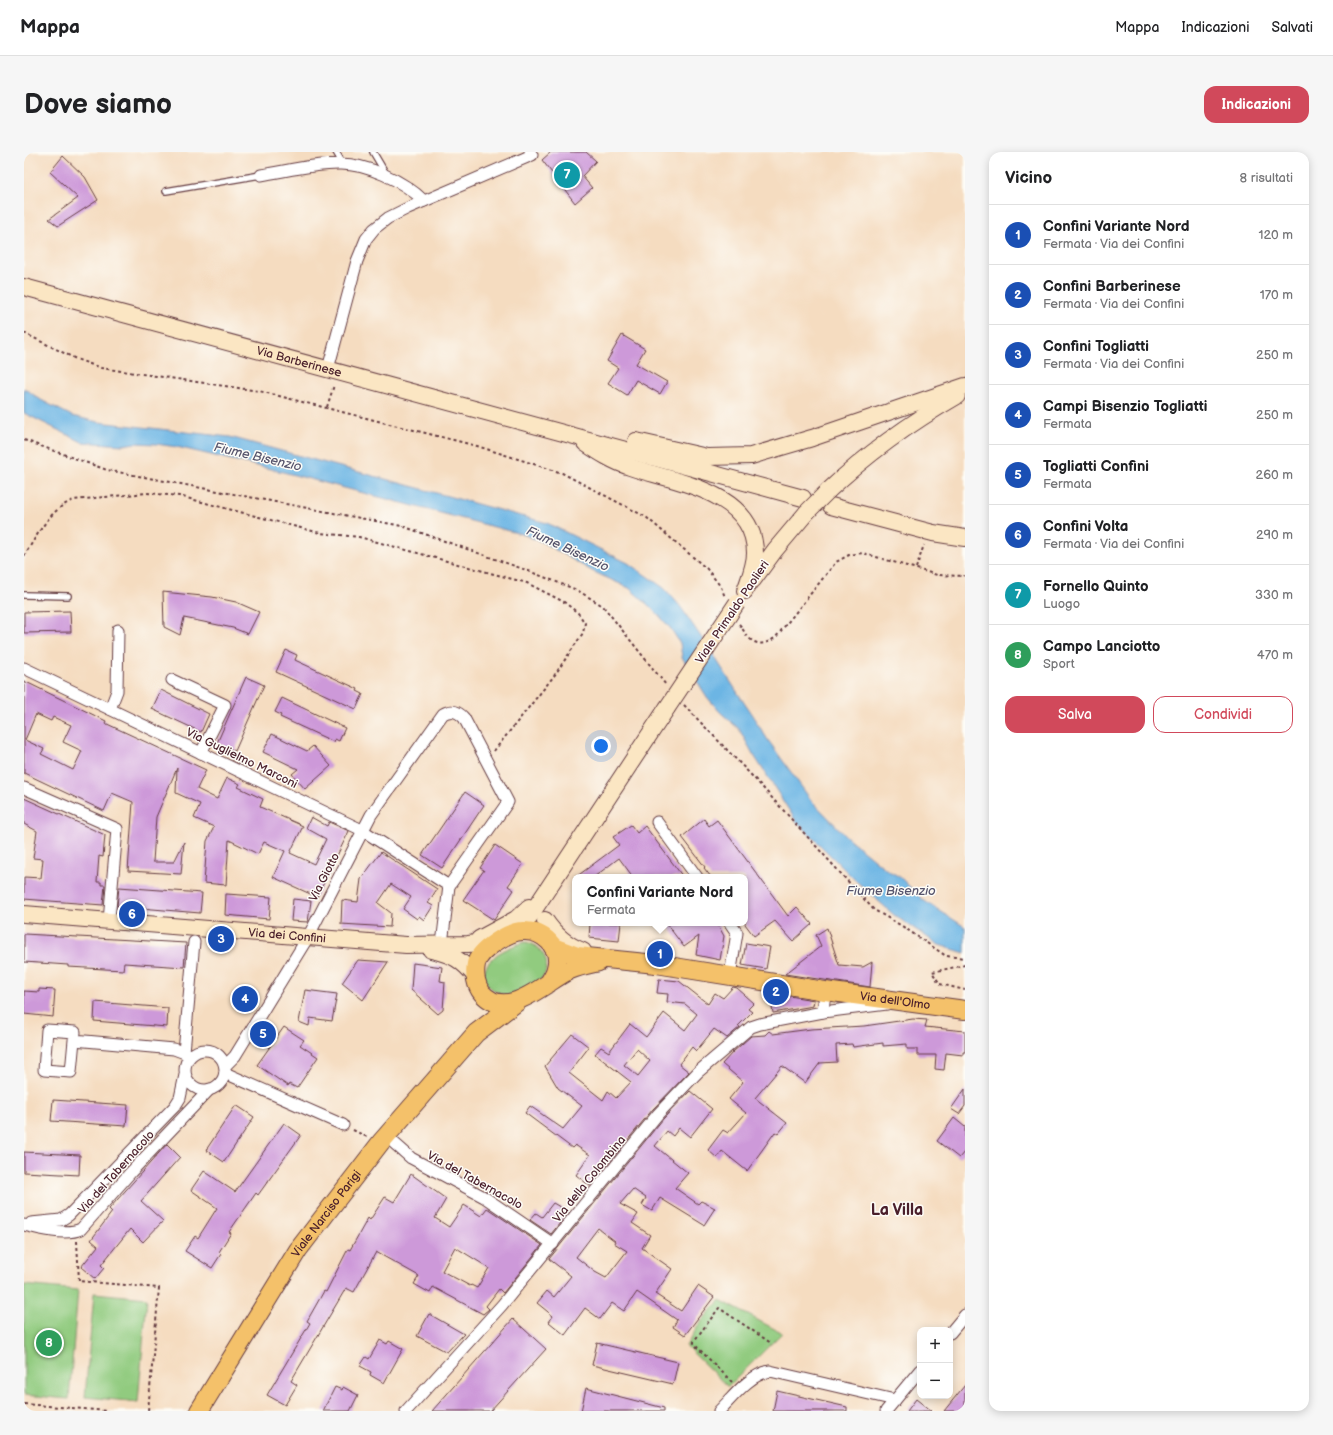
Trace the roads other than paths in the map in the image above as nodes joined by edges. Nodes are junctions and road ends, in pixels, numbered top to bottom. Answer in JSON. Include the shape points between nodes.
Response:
{"nodes":[{"id":1,"x":336,"y":152,"type":"edge"},
{"id":2,"x":374,"y":152,"type":"edge"},
{"id":3,"x":533,"y":153,"type":"edge"},
{"id":4,"x":343,"y":164,"type":"junction"},
{"id":5,"x":261,"y":175,"type":"joint"},
{"id":6,"x":388,"y":177,"type":"junction"},
{"id":7,"x":166,"y":192,"type":"dead end"},
{"id":8,"x":424,"y":201,"type":"junction"},
{"id":9,"x":24,"y":287,"type":"edge"},
{"id":10,"x":333,"y":370,"type":"junction"},
{"id":11,"x":965,"y":386,"type":"edge"},
{"id":12,"x":965,"y":392,"type":"edge"},
{"id":13,"x":965,"y":401,"type":"edge"},
{"id":14,"x":926,"y":414,"type":"junction"},
{"id":15,"x":574,"y":435,"type":"junction"},
{"id":16,"x":805,"y":505,"type":"junction"},
{"id":17,"x":831,"y":506,"type":"dead end"},
{"id":18,"x":965,"y":538,"type":"edge"},
{"id":19,"x":24,"y":594,"type":"edge"},
{"id":20,"x":68,"y":596,"type":"dead end"},
{"id":21,"x":736,"y":597,"type":"junction"},
{"id":22,"x":118,"y":630,"type":"dead end"},
{"id":23,"x":24,"y":668,"type":"edge"},
{"id":24,"x":172,"y":680,"type":"dead end"},
{"id":25,"x":110,"y":709,"type":"junction"},
{"id":26,"x":201,"y":753,"type":"junction"},
{"id":27,"x":24,"y":788,"type":"edge"},
{"id":28,"x":657,"y":822,"type":"dead end"},
{"id":29,"x":362,"y":830,"type":"junction"},
{"id":30,"x":695,"y":874,"type":"edge"},
{"id":31,"x":552,"y":882,"type":"junction"},
{"id":32,"x":449,"y":886,"type":"junction"},
{"id":33,"x":24,"y":914,"type":"edge"},
{"id":34,"x":545,"y":920,"type":"junction"},
{"id":35,"x":109,"y":921,"type":"junction"},
{"id":36,"x":732,"y":926,"type":"edge"},
{"id":37,"x":520,"y":931,"type":"junction"},
{"id":38,"x":308,"y":937,"type":"junction"},
{"id":39,"x":497,"y":941,"type":"junction"},
{"id":40,"x":194,"y":942,"type":"dead end"},
{"id":41,"x":442,"y":944,"type":"junction"},
{"id":42,"x":468,"y":944,"type":"junction"},
{"id":43,"x":551,"y":944,"type":"junction"},
{"id":44,"x":406,"y":945,"type":"junction"},
{"id":45,"x":605,"y":959,"type":"junction"},
{"id":46,"x":730,"y":975,"type":"junction"},
{"id":47,"x":478,"y":984,"type":"junction"},
{"id":48,"x":548,"y":984,"type":"junction"},
{"id":49,"x":825,"y":992,"type":"junction"},
{"id":50,"x":903,"y":1001,"type":"junction"},
{"id":51,"x":517,"y":1002,"type":"junction"},
{"id":52,"x":965,"y":1010,"type":"edge"},
{"id":53,"x":823,"y":1012,"type":"junction"},
{"id":54,"x":476,"y":1033,"type":"junction"},
{"id":55,"x":74,"y":1040,"type":"dead end"},
{"id":56,"x":242,"y":1042,"type":"junction"},
{"id":57,"x":187,"y":1054,"type":"junction"},
{"id":58,"x":219,"y":1055,"type":"junction"},
{"id":59,"x":225,"y":1070,"type":"junction"},
{"id":60,"x":185,"y":1075,"type":"junction"},
{"id":61,"x":210,"y":1089,"type":"junction"},
{"id":62,"x":343,"y":1126,"type":"road end"},
{"id":63,"x":379,"y":1135,"type":"junction"},
{"id":64,"x":24,"y":1224,"type":"edge"},
{"id":65,"x":553,"y":1244,"type":"junction"},
{"id":66,"x":965,"y":1315,"type":"edge"},
{"id":67,"x":953,"y":1329,"type":"edge"},
{"id":68,"x":917,"y":1374,"type":"edge"},
{"id":69,"x":895,"y":1406,"type":"edge"},
{"id":70,"x":198,"y":1411,"type":"edge"},
{"id":71,"x":406,"y":1411,"type":"edge"},
{"id":72,"x":719,"y":1411,"type":"edge"},
{"id":73,"x":886,"y":1411,"type":"edge"}],
"edges":[{"from":1,"to":4,"type":"lane"},
{"from":2,"to":6,"type":"lane"},
{"from":3,"to":8,"type":"street"},
{"from":4,"to":5,"type":"street"},
{"from":4,"to":6,"type":"street","via":[[352,164]]},
{"from":5,"to":7,"type":"lane"},
{"from":6,"to":8,"type":"street","via":[[412,189]]},
{"from":8,"to":10,"type":"street","via":[[388,218],[366,239],[357,261]]},
{"from":9,"to":10,"type":"main road","name":"Via Barberinese"},
{"from":10,"to":15,"type":"main road","name":"Via Barberinese"},
{"from":11,"to":15,"type":"main road","via":[[751,456],[707,457],[615,436]]},
{"from":12,"to":14,"type":"main road","name":"Viale Primaldo Paolieri"},
{"from":13,"to":14,"type":"main road"},
{"from":14,"to":16,"type":"main road","name":"Viale Primaldo Paolieri","bridge":true,"via":[[882,444],[828,490]]},
{"from":15,"to":16,"type":"main road"},
{"from":15,"to":21,"type":"main road","via":[[616,462],[707,491],[736,510],[748,523],[755,546],[755,562]]},
{"from":16,"to":21,"type":"main road","name":"Viale Primaldo Paolieri","via":[[774,550]]},
{"from":17,"to":18,"type":"main road","via":[[929,532]]},
{"from":19,"to":20,"type":"lane"},
{"from":21,"to":31,"type":"main road","name":"Viale Primaldo Paolieri","bridge":true,"via":[[674,705]]},
{"from":22,"to":25,"type":"street","via":[[118,691]]},
{"from":23,"to":25,"type":"street","name":"Via Guglielmo Marconi"},
{"from":24,"to":26,"type":"street","via":[[225,704]]},
{"from":25,"to":26,"type":"street","name":"Via Guglielmo Marconi"},
{"from":26,"to":29,"type":"street","name":"Via Guglielmo Marconi"},
{"from":27,"to":35,"type":"street","via":[[117,829]]},
{"from":28,"to":30,"type":"street"},
{"from":29,"to":32,"type":"street","name":"Via Guglielmo Marconi"},
{"from":29,"to":32,"type":"street","name":"Via Giotto","via":[[443,714],[457,712],[464,718],[508,802]]},
{"from":29,"to":38,"type":"street","name":"Via Giotto"},
{"from":31,"to":34,"type":"main road","name":"Viale Primaldo Paolieri","via":[[545,904]]},
{"from":31,"to":37,"type":"main road","name":"Viale Primaldo Paolieri"},
{"from":31,"to":42,"type":"main road","via":[[516,919]]},
{"from":32,"to":41,"type":"street"},
{"from":33,"to":35,"type":"main road","name":"Via dei Confini"},
{"from":34,"to":43,"type":"main road","name":"Viale Primaldo Paolieri"},
{"from":34,"to":45,"type":"main road","via":[[554,934],[565,942]]},
{"from":35,"to":38,"type":"main road","name":"Via dei Confini"},
{"from":36,"to":46,"type":"street","via":[[737,933]]},
{"from":37,"to":39,"type":"main road","name":"Via dei Confini"},
{"from":37,"to":43,"type":"main road","name":"Via dei Confini","via":[[533,932]]},
{"from":38,"to":44,"type":"main road","name":"Via dei Confini"},
{"from":38,"to":56,"type":"street","name":"Via Giotto"},
{"from":39,"to":42,"type":"main road","name":"Via dei Confini"},
{"from":39,"to":47,"type":"main road","name":"Via dei Confini","via":[[478,957],[475,970]]},
{"from":40,"to":57,"type":"street"},
{"from":41,"to":42,"type":"main road","name":"Via dei Confini"},
{"from":41,"to":44,"type":"main road","name":"Via dei Confini"},
{"from":43,"to":45,"type":"main road","name":"Via dei Confini","via":[[577,956]]},
{"from":43,"to":48,"type":"main road","via":[[556,955],[556,968]]},
{"from":44,"to":47,"type":"main road","name":"Via dei Confini","via":[[450,954],[460,960]]},
{"from":45,"to":46,"type":"main road","name":"Via dei Confini"},
{"from":45,"to":48,"type":"main road","name":"Via dei Confini","via":[[576,968]]},
{"from":46,"to":49,"type":"main road","name":"Via dei Confini"},
{"from":47,"to":51,"type":"main road","name":"Via dei Confini","via":[[487,998],[497,1003]]},
{"from":47,"to":54,"type":"main road","name":"Viale Narciso Parigi","via":[[484,1010]]},
{"from":48,"to":51,"type":"main road","name":"Via dei Confini"},
{"from":49,"to":50,"type":"main road","name":"Via dell'Olmo"},
{"from":49,"to":53,"type":"street"},
{"from":50,"to":52,"type":"main road","name":"Via dell'Olmo"},
{"from":50,"to":53,"type":"street","name":"Via della Colombina"},
{"from":51,"to":54,"type":"main road","name":"Viale Narciso Parigi"},
{"from":53,"to":65,"type":"street","name":"Via della Colombina","via":[[751,1027],[698,1072],[658,1114]]},
{"from":54,"to":63,"type":"main road","name":"Viale Narciso Parigi"},
{"from":55,"to":57,"type":"street","via":[[168,1048]]},
{"from":56,"to":58,"type":"street","via":[[231,1052]]},
{"from":56,"to":59,"type":"street","name":"Via Giotto"},
{"from":57,"to":58,"type":"street","via":[[204,1050]]},
{"from":57,"to":60,"type":"street"},
{"from":58,"to":59,"type":"street"},
{"from":59,"to":61,"type":"street","via":[[221,1081]]},
{"from":59,"to":62,"type":"street"},
{"from":60,"to":61,"type":"street","via":[[193,1087]]},
{"from":60,"to":64,"type":"street","name":"Via del Tabernacolo","via":[[180,1098],[175,1106],[69,1215],[61,1220]]},
{"from":61,"to":64,"type":"street","name":"Via del Tabernacolo","via":[[131,1172],[85,1226],[77,1231],[52,1231]]},
{"from":63,"to":65,"type":"street","name":"Via del Tabernacolo","via":[[411,1158],[484,1197]]},
{"from":63,"to":70,"type":"main road","name":"Viale Narciso Parigi","via":[[298,1250]]},
{"from":65,"to":71,"type":"street","name":"Via della Colombina","via":[[502,1305]]},
{"from":66,"to":67,"type":"street"},
{"from":68,"to":69,"type":"street"},
{"from":69,"to":72,"type":"street","via":[[770,1371],[760,1373]]},
{"from":69,"to":73,"type":"street"}]}
